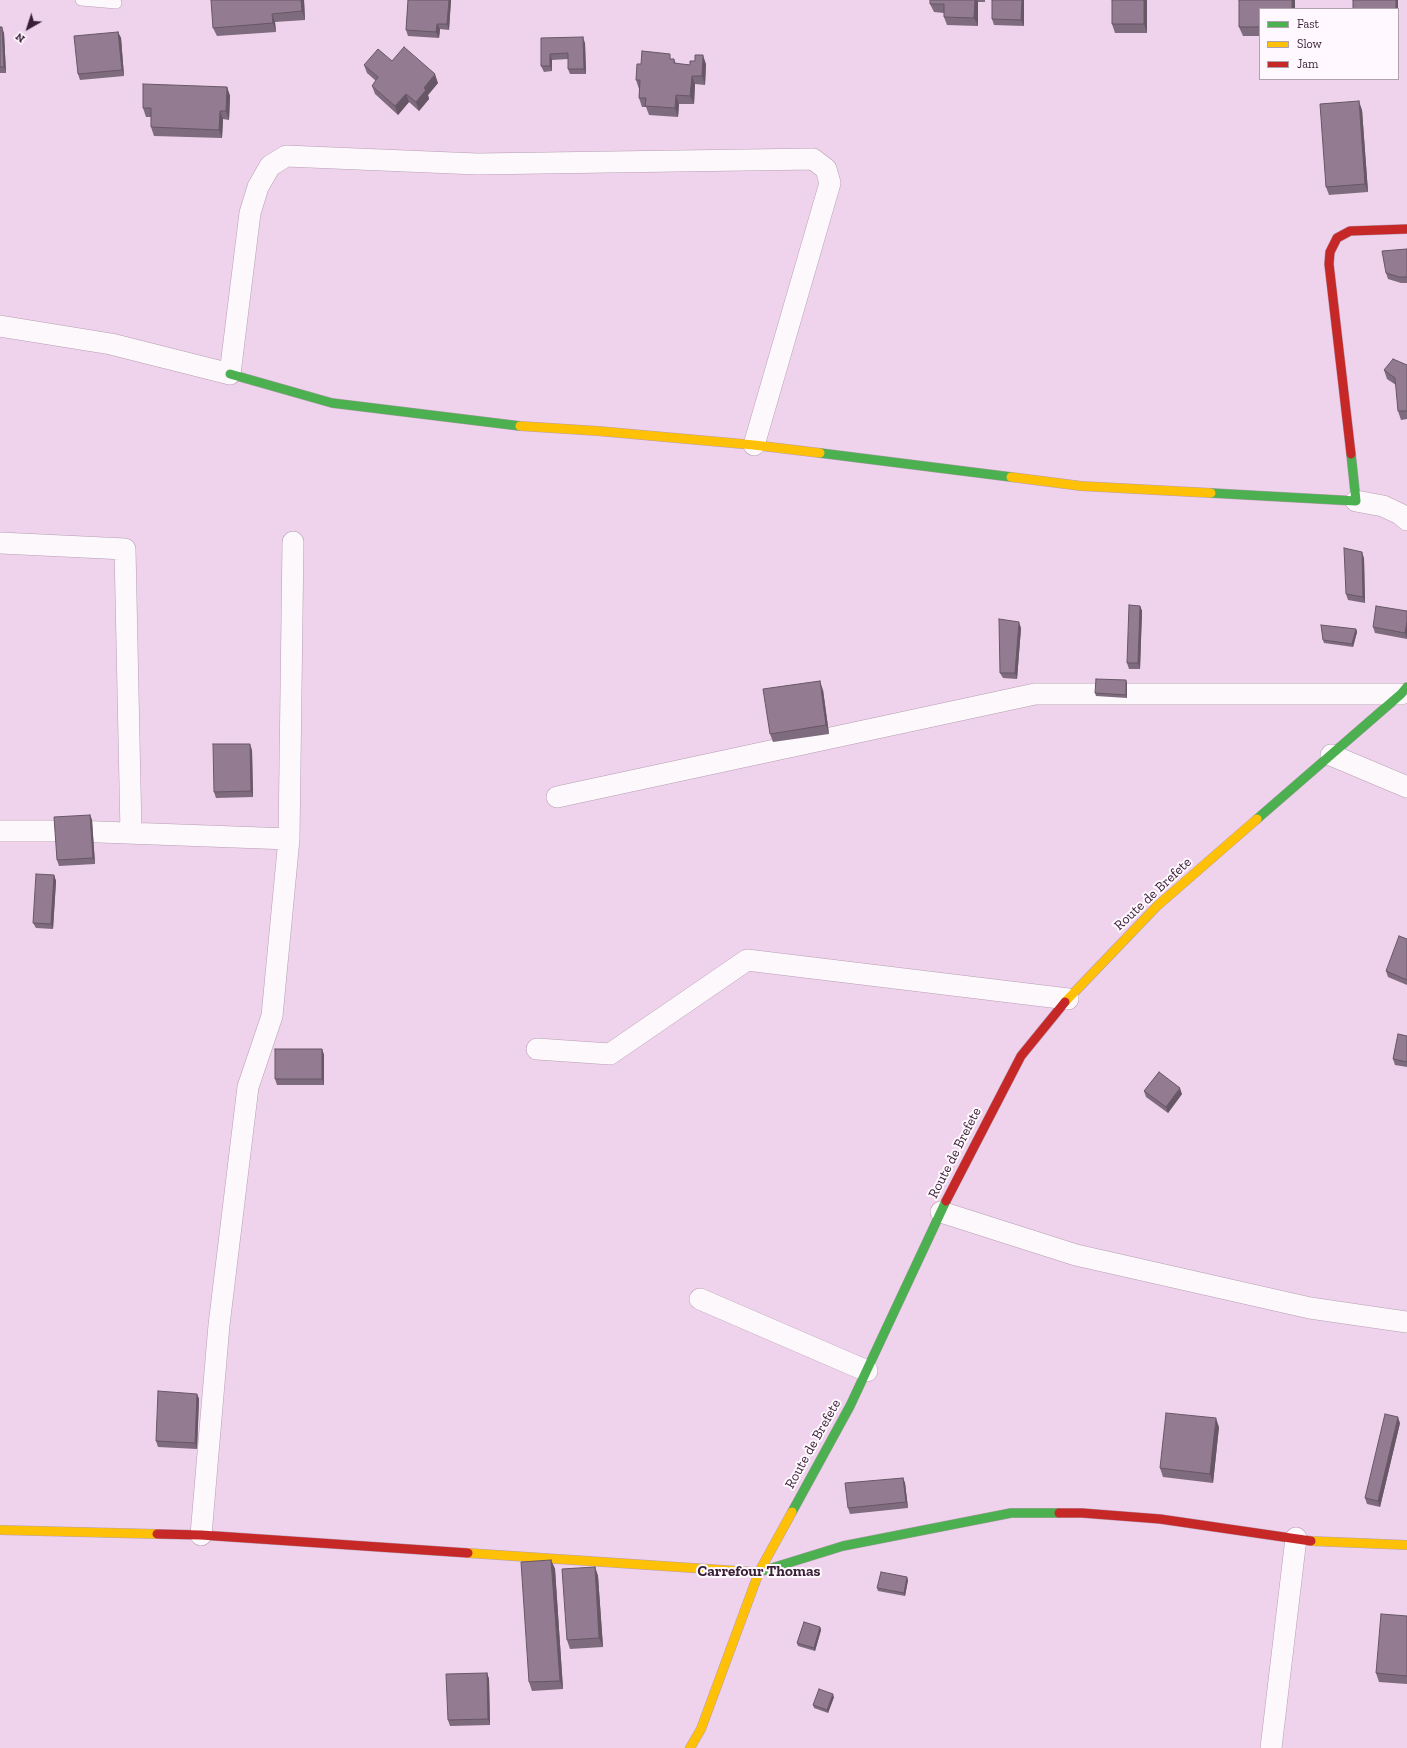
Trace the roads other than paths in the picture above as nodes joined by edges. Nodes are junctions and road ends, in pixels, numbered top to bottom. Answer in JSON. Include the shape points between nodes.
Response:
{"nodes":[{"id":1,"x":80,"y":0,"type":"edge"},
{"id":2,"x":116,"y":3,"type":"dead end"},
{"id":3,"x":1407,"y":229,"type":"edge"},
{"id":4,"x":0,"y":326,"type":"edge"},
{"id":5,"x":230,"y":374,"type":"junction"},
{"id":6,"x":754,"y":445,"type":"junction"},
{"id":7,"x":1356,"y":501,"type":"junction"},
{"id":8,"x":1407,"y":520,"type":"edge"},
{"id":9,"x":293,"y":542,"type":"dead end"},
{"id":10,"x":0,"y":543,"type":"edge"},
{"id":11,"x":1404,"y":691,"type":"edge"},
{"id":12,"x":1331,"y":755,"type":"junction"},
{"id":13,"x":1407,"y":787,"type":"edge"},
{"id":14,"x":557,"y":797,"type":"dead end"},
{"id":15,"x":0,"y":831,"type":"edge"},
{"id":16,"x":131,"y":833,"type":"junction"},
{"id":17,"x":289,"y":839,"type":"junction"},
{"id":18,"x":1068,"y":999,"type":"junction"},
{"id":19,"x":537,"y":1049,"type":"dead end"},
{"id":20,"x":941,"y":1212,"type":"junction"},
{"id":21,"x":700,"y":1300,"type":"dead end"},
{"id":22,"x":1407,"y":1322,"type":"edge"},
{"id":23,"x":867,"y":1371,"type":"junction"},
{"id":24,"x":0,"y":1530,"type":"edge"},
{"id":25,"x":201,"y":1536,"type":"junction"},
{"id":26,"x":1296,"y":1538,"type":"junction"},
{"id":27,"x":1407,"y":1545,"type":"edge"},
{"id":28,"x":759,"y":1572,"type":"junction"},
{"id":29,"x":690,"y":1748,"type":"edge"},
{"id":30,"x":1271,"y":1748,"type":"edge"}],
"edges":[{"from":1,"to":2,"type":"lane"},
{"from":3,"to":7,"type":"street","via":[[1350,231],[1337,238],[1330,252],[1330,272]]},
{"from":4,"to":5,"type":"street","via":[[110,344]]},
{"from":5,"to":6,"type":"street","via":[[332,403],[512,426]]},
{"from":5,"to":6,"type":"street","via":[[250,213],[258,187],[270,166],[286,156],[478,164],[813,159],[826,169],[830,184]]},
{"from":6,"to":7,"type":"street","via":[[1081,486]]},
{"from":7,"to":8,"type":"street","via":[[1384,506]]},
{"from":9,"to":17,"type":"street"},
{"from":10,"to":16,"type":"street","via":[[125,549]]},
{"from":11,"to":12,"type":"street","name":"Route de Brefete"},
{"from":11,"to":14,"type":"street","via":[[1035,694]]},
{"from":12,"to":13,"type":"street"},
{"from":12,"to":18,"type":"street","name":"Route de Brefete","via":[[1157,906]]},
{"from":15,"to":16,"type":"street"},
{"from":16,"to":17,"type":"street"},
{"from":17,"to":25,"type":"street","via":[[272,1016],[248,1087],[219,1325]]},
{"from":18,"to":19,"type":"street","via":[[747,960],[610,1054]]},
{"from":18,"to":20,"type":"street","name":"Route de Brefete","via":[[1021,1056]]},
{"from":20,"to":22,"type":"street","via":[[1076,1255],[1310,1308]]},
{"from":20,"to":23,"type":"street","name":"Route de Brefete"},
{"from":21,"to":23,"type":"street"},
{"from":23,"to":28,"type":"street","name":"Route de Brefete"},
{"from":24,"to":25,"type":"street"},
{"from":25,"to":28,"type":"street"},
{"from":26,"to":27,"type":"street"},
{"from":26,"to":28,"type":"street","via":[[1160,1519],[1082,1513],[1011,1513],[843,1546]]},
{"from":26,"to":30,"type":"street"},
{"from":28,"to":29,"type":"street","name":"Route de Brefete","via":[[701,1729]]}]}
